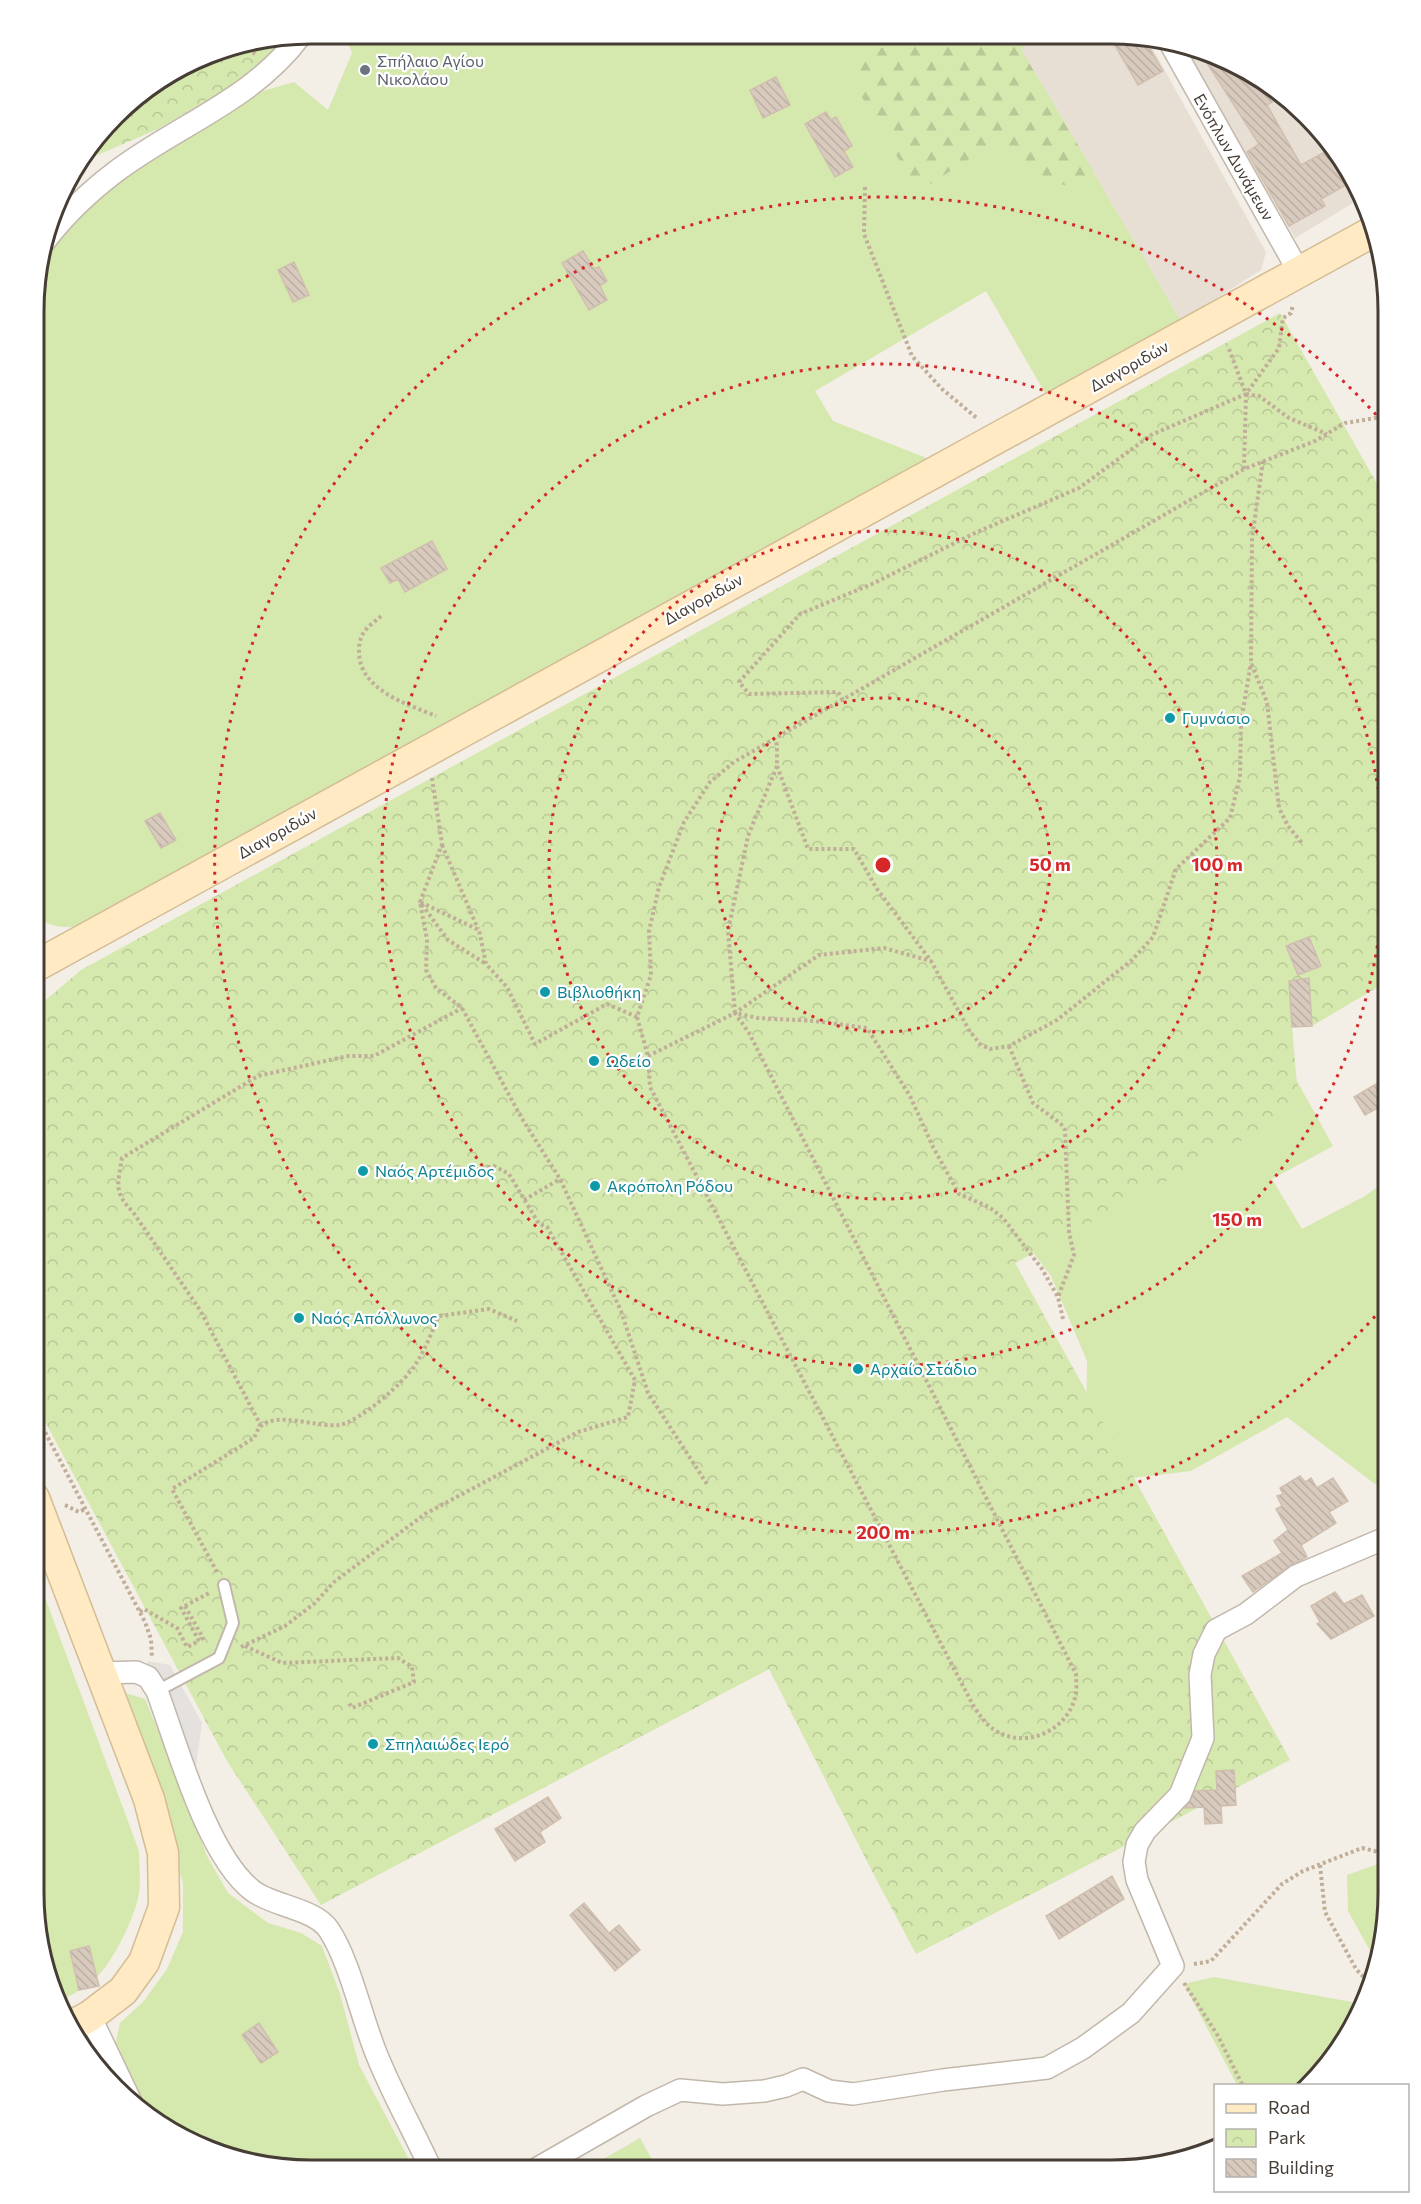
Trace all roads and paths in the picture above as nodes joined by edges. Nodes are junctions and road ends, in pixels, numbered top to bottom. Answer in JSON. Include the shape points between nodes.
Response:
{"nodes":[{"id":1,"x":294,"y":44,"type":"edge"},
{"id":2,"x":1175,"y":52,"type":"edge"},
{"id":3,"x":865,"y":187,"type":"dead end"},
{"id":4,"x":58,"y":226,"type":"edge"},
{"id":5,"x":1366,"y":235,"type":"edge"},
{"id":6,"x":1299,"y":272,"type":"junction"},
{"id":7,"x":1229,"y":349,"type":"dead end"},
{"id":8,"x":1246,"y":394,"type":"junction"},
{"id":9,"x":1378,"y":417,"type":"edge"},
{"id":10,"x":1327,"y":434,"type":"junction"},
{"id":11,"x":1000,"y":437,"type":"junction"},
{"id":12,"x":1263,"y":461,"type":"junction"},
{"id":13,"x":1244,"y":469,"type":"junction"},
{"id":14,"x":381,"y":616,"type":"dead end"},
{"id":15,"x":1251,"y":663,"type":"junction"},
{"id":16,"x":843,"y":700,"type":"junction"},
{"id":17,"x":463,"y":731,"type":"junction"},
{"id":18,"x":775,"y":739,"type":"junction"},
{"id":19,"x":777,"y":766,"type":"junction"},
{"id":20,"x":432,"y":777,"type":"dead end"},
{"id":21,"x":1302,"y":843,"type":"dead end"},
{"id":22,"x":442,"y":844,"type":"junction"},
{"id":23,"x":420,"y":902,"type":"junction"},
{"id":24,"x":479,"y":930,"type":"junction"},
{"id":25,"x":44,"y":961,"type":"edge"},
{"id":26,"x":931,"y":961,"type":"junction"},
{"id":27,"x":486,"y":964,"type":"junction"},
{"id":28,"x":462,"y":1008,"type":"junction"},
{"id":29,"x":735,"y":1013,"type":"junction"},
{"id":30,"x":637,"y":1017,"type":"junction"},
{"id":31,"x":1009,"y":1046,"type":"junction"},
{"id":32,"x":648,"y":1056,"type":"junction"},
{"id":33,"x":447,"y":1167,"type":"dead end"},
{"id":34,"x":560,"y":1179,"type":"junction"},
{"id":35,"x":524,"y":1200,"type":"junction"},
{"id":36,"x":1058,"y":1297,"type":"junction"},
{"id":37,"x":1063,"y":1319,"type":"dead end"},
{"id":38,"x":517,"y":1321,"type":"dead end"},
{"id":39,"x":261,"y":1426,"type":"junction"},
{"id":40,"x":44,"y":1430,"type":"edge"},
{"id":41,"x":707,"y":1484,"type":"dead end"},
{"id":42,"x":64,"y":1504,"type":"dead end"},
{"id":43,"x":85,"y":1509,"type":"junction"},
{"id":44,"x":44,"y":1524,"type":"edge"},
{"id":45,"x":1378,"y":1541,"type":"edge"},
{"id":46,"x":224,"y":1585,"type":"junction"},
{"id":47,"x":140,"y":1612,"type":"junction"},
{"id":48,"x":245,"y":1645,"type":"junction"},
{"id":49,"x":152,"y":1658,"type":"dead end"},
{"id":50,"x":219,"y":1658,"type":"junction"},
{"id":51,"x":101,"y":1673,"type":"junction"},
{"id":52,"x":157,"y":1690,"type":"junction"},
{"id":53,"x":349,"y":1703,"type":"dead end"},
{"id":54,"x":1378,"y":1852,"type":"edge"},
{"id":55,"x":1320,"y":1865,"type":"junction"},
{"id":56,"x":1173,"y":1966,"type":"junction"},
{"id":57,"x":1364,"y":1977,"type":"edge"},
{"id":58,"x":80,"y":2021,"type":"edge"},
{"id":59,"x":112,"y":2072,"type":"edge"},
{"id":60,"x":1242,"y":2084,"type":"edge"},
{"id":61,"x":427,"y":2160,"type":"edge"},
{"id":62,"x":552,"y":2160,"type":"edge"}],
"edges":[{"from":1,"to":4,"type":"street","via":[[255,84],[115,173]]},
{"from":2,"to":6,"type":"street","name":"Ενόπλων Δυνάμεων"},
{"from":3,"to":11,"type":"path","via":[[864,234],[912,356],[942,388]]},
{"from":5,"to":6,"type":"street","name":"Διαγοριδών"},
{"from":6,"to":8,"type":"path","via":[[1291,313],[1283,318],[1279,348]]},
{"from":6,"to":11,"type":"street","name":"Διαγοριδών"},
{"from":7,"to":8,"type":"path"},
{"from":8,"to":10,"type":"path","via":[[1259,396],[1289,418]]},
{"from":8,"to":13,"type":"path"},
{"from":8,"to":16,"type":"path","via":[[1151,435],[1079,488],[800,614],[739,682],[749,694],[838,692]]},
{"from":9,"to":10,"type":"path","via":[[1345,423]]},
{"from":10,"to":12,"type":"path"},
{"from":11,"to":17,"type":"street","name":"Διαγοριδών"},
{"from":12,"to":13,"type":"path"},
{"from":12,"to":15,"type":"path","via":[[1252,538]]},
{"from":13,"to":16,"type":"path"},
{"from":14,"to":17,"type":"path","via":[[364,632],[359,643],[365,675],[376,687],[400,701]]},
{"from":15,"to":21,"type":"path","via":[[1267,702],[1279,808]]},
{"from":15,"to":31,"type":"path","via":[[1241,722],[1240,777],[1230,818],[1176,869],[1153,937],[1132,960],[1057,1020]]},
{"from":16,"to":18,"type":"path"},
{"from":17,"to":25,"type":"street","name":"Διαγοριδών"},
{"from":18,"to":19,"type":"path"},
{"from":18,"to":30,"type":"path","via":[[734,762],[710,782],[684,822],[659,887],[650,931],[651,975]]},
{"from":19,"to":26,"type":"path","via":[[808,849],[854,849]]},
{"from":19,"to":29,"type":"path","via":[[748,836],[728,931]]},
{"from":20,"to":22,"type":"path"},
{"from":22,"to":23,"type":"path"},
{"from":22,"to":24,"type":"path"},
{"from":23,"to":24,"type":"path"},
{"from":23,"to":27,"type":"path","via":[[448,940]]},
{"from":23,"to":28,"type":"path","via":[[427,940],[426,970],[436,988]]},
{"from":24,"to":27,"type":"path"},
{"from":26,"to":29,"type":"path","via":[[884,948],[819,955]]},
{"from":26,"to":31,"type":"path","via":[[980,1044],[990,1049]]},
{"from":27,"to":30,"type":"path","via":[[507,987],[535,1044],[607,1004]]},
{"from":28,"to":34,"type":"path","via":[[521,1117]]},
{"from":28,"to":39,"type":"path","via":[[374,1056],[348,1056],[258,1076],[122,1158],[117,1189],[123,1202],[200,1310]]},
{"from":29,"to":32,"type":"path"},
{"from":29,"to":32,"type":"path","via":[[749,1033],[1076,1674],[1071,1710],[1061,1724],[1047,1733],[1013,1738],[984,1722],[974,1707],[650,1087]]},
{"from":29,"to":36,"type":"path","via":[[867,1028],[910,1096],[959,1194],[1003,1218]]},
{"from":30,"to":32,"type":"path"},
{"from":31,"to":36,"type":"path","via":[[1033,1103],[1065,1130],[1069,1232],[1074,1255]]},
{"from":33,"to":35,"type":"path","via":[[462,1172],[494,1166],[509,1174]]},
{"from":34,"to":35,"type":"path"},
{"from":34,"to":41,"type":"path","via":[[621,1311],[648,1393]]},
{"from":35,"to":48,"type":"path","via":[[538,1224],[547,1227],[635,1380],[628,1417],[578,1432],[425,1514],[334,1582],[285,1626]]},
{"from":36,"to":37,"type":"path"},
{"from":38,"to":39,"type":"path","via":[[489,1309],[439,1316],[417,1364],[387,1395],[355,1419],[339,1425],[279,1420]]},
{"from":39,"to":46,"type":"path","via":[[254,1438],[172,1489]]},
{"from":40,"to":43,"type":"path"},
{"from":42,"to":43,"type":"path","via":[[79,1512]]},
{"from":43,"to":47,"type":"path"},
{"from":44,"to":51,"type":"street"},
{"from":45,"to":56,"type":"street","via":[[1296,1576],[1246,1614],[1216,1630],[1204,1654],[1200,1675],[1203,1737],[1180,1795],[1145,1831],[1134,1862],[1137,1880]]},
{"from":46,"to":47,"type":"path","via":[[181,1608],[199,1641],[187,1647],[177,1628],[144,1610]]},
{"from":46,"to":50,"type":"lane","via":[[233,1623]]},
{"from":47,"to":49,"type":"path","via":[[151,1639]]},
{"from":48,"to":50,"type":"path"},
{"from":48,"to":53,"type":"path","via":[[282,1663],[398,1658],[412,1667],[414,1682],[352,1708]]},
{"from":50,"to":52,"type":"lane"},
{"from":51,"to":52,"type":"street","via":[[136,1672],[148,1677]]},
{"from":51,"to":58,"type":"street","via":[[148,1799],[163,1853],[164,1907],[144,1962],[123,1992]]},
{"from":52,"to":61,"type":"street","via":[[206,1825],[231,1867],[253,1891],[312,1916],[325,1923],[331,1932],[376,2055]]},
{"from":54,"to":55,"type":"path","via":[[1362,1848]]},
{"from":55,"to":56,"type":"path","via":[[1303,1870],[1282,1884],[1211,1961]]},
{"from":55,"to":57,"type":"path","via":[[1325,1912]]},
{"from":56,"to":60,"type":"path","via":[[1218,2036]]},
{"from":56,"to":62,"type":"street","via":[[1131,2013],[1047,2068],[853,2094],[829,2091],[803,2079],[764,2091],[723,2094],[680,2090]]},
{"from":58,"to":59,"type":"street"}]}
